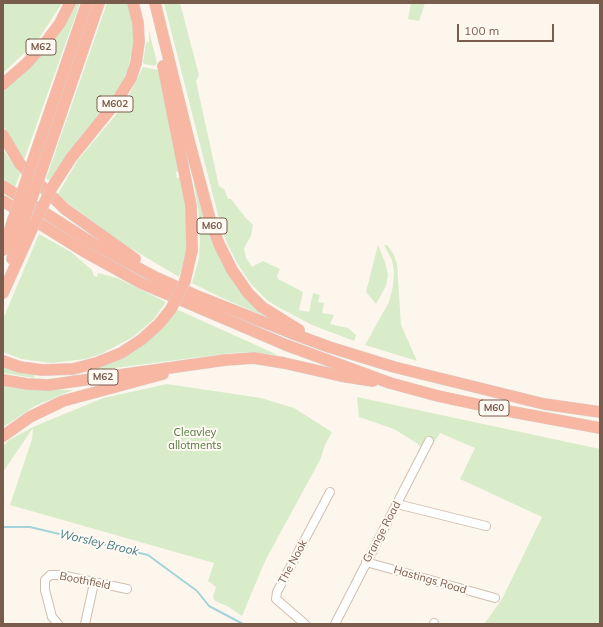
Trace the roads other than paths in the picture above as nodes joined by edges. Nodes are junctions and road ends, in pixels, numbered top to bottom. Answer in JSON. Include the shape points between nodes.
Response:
{"nodes":[{"id":1,"x":70,"y":3,"type":"edge"},
{"id":2,"x":87,"y":3,"type":"edge"},
{"id":3,"x":99,"y":3,"type":"edge"},
{"id":4,"x":133,"y":3,"type":"edge"},
{"id":5,"x":148,"y":3,"type":"edge"},
{"id":6,"x":155,"y":3,"type":"edge"},
{"id":7,"x":3,"y":84,"type":"edge"},
{"id":8,"x":3,"y":135,"type":"edge"},
{"id":9,"x":3,"y":186,"type":"edge"},
{"id":10,"x":3,"y":201,"type":"edge"},
{"id":11,"x":22,"y":226,"type":"junction"},
{"id":12,"x":3,"y":250,"type":"edge"},
{"id":13,"x":3,"y":285,"type":"edge"},
{"id":14,"x":3,"y":294,"type":"edge"},
{"id":15,"x":195,"y":295,"type":"junction"},
{"id":16,"x":370,"y":359,"type":"junction"},
{"id":17,"x":3,"y":361,"type":"edge"},
{"id":18,"x":202,"y":363,"type":"junction"},
{"id":19,"x":3,"y":380,"type":"edge"},
{"id":20,"x":390,"y":383,"type":"junction"},
{"id":21,"x":600,"y":412,"type":"edge"},
{"id":22,"x":600,"y":428,"type":"edge"},
{"id":23,"x":3,"y":436,"type":"edge"},
{"id":24,"x":429,"y":441,"type":"dead end"},
{"id":25,"x":330,"y":492,"type":"dead end"},
{"id":26,"x":397,"y":504,"type":"junction"},
{"id":27,"x":486,"y":526,"type":"dead end"},
{"id":28,"x":366,"y":562,"type":"junction"},
{"id":29,"x":94,"y":583,"type":"junction"},
{"id":30,"x":126,"y":589,"type":"dead end"},
{"id":31,"x":495,"y":598,"type":"dead end"},
{"id":32,"x":58,"y":624,"type":"edge"},
{"id":33,"x":85,"y":624,"type":"edge"},
{"id":34,"x":305,"y":624,"type":"edge"},
{"id":35,"x":335,"y":624,"type":"edge"}],
"edges":[{"from":1,"to":7,"type":"highway","number":"M62","via":[[60,23],[45,43]]},
{"from":2,"to":11,"type":"highway","number":"M602","bridge":true,"via":[[30,169]]},
{"from":3,"to":11,"type":"highway","number":"M602","bridge":true},
{"from":4,"to":11,"type":"highway","number":"M602","bridge":true,"via":[[139,42],[131,78],[117,101],[71,158]]},
{"from":5,"to":17,"type":"highway","number":"M60","bridge":true,"via":[[191,206],[192,250],[185,281],[171,309],[159,324],[121,353],[96,364],[73,369],[42,370],[20,367]]},
{"from":6,"to":16,"type":"highway","number":"M60","via":[[210,219],[232,270],[255,300],[282,320],[320,340]]},
{"from":8,"to":15,"type":"highway","number":"M60","via":[[20,164],[72,216]]},
{"from":9,"to":15,"type":"highway","number":"M60","via":[[92,243]]},
{"from":10,"to":20,"type":"highway","number":"M60","via":[[85,252],[158,291],[286,345]]},
{"from":11,"to":12,"type":"highway","number":"M602"},
{"from":11,"to":13,"type":"highway","number":"M602"},
{"from":11,"to":14,"type":"highway","number":"M602"},
{"from":15,"to":16,"type":"highway","number":"M60","via":[[291,333]]},
{"from":16,"to":21,"type":"highway","number":"M60","via":[[544,404]]},
{"from":18,"to":19,"type":"highway","number":"M62","via":[[49,385]]},
{"from":18,"to":20,"type":"highway","number":"M60","via":[[242,358],[265,359],[341,376]]},
{"from":18,"to":23,"type":"highway","via":[[63,401],[30,417]]},
{"from":20,"to":22,"type":"highway","number":"M60","via":[[507,411]]},
{"from":24,"to":26,"type":"street","name":"Grange Road"},
{"from":25,"to":34,"type":"street","name":"The Nook","via":[[277,592],[276,599]]},
{"from":26,"to":27,"type":"street"},
{"from":26,"to":28,"type":"street","name":"Grange Road"},
{"from":28,"to":31,"type":"street","name":"Hastings Road"},
{"from":28,"to":35,"type":"street","name":"Grange Road"},
{"from":29,"to":30,"type":"street","name":"Boothfield"},
{"from":29,"to":32,"type":"street","name":"Boothfield","via":[[61,575],[50,575],[45,580],[52,617]]},
{"from":29,"to":33,"type":"street"}]}
